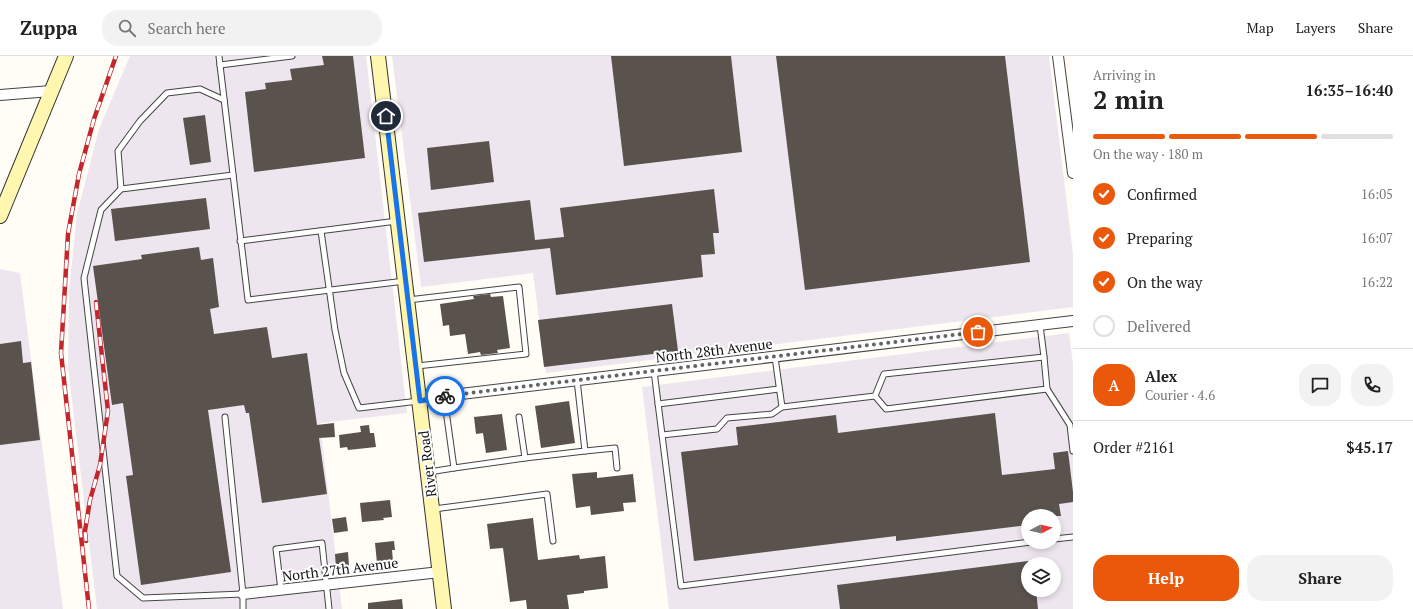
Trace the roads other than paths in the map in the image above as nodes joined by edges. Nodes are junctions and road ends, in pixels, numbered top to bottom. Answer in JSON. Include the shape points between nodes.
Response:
{"nodes":[{"id":1,"x":66,"y":56,"type":"edge"},
{"id":2,"x":219,"y":56,"type":"edge"},
{"id":3,"x":292,"y":56,"type":"edge"},
{"id":4,"x":378,"y":56,"type":"edge"},
{"id":5,"x":1058,"y":56,"type":"edge"},
{"id":6,"x":220,"y":65,"type":"junction"},
{"id":7,"x":51,"y":91,"type":"junction"},
{"id":8,"x":0,"y":95,"type":"edge"},
{"id":9,"x":224,"y":100,"type":"junction"},
{"id":10,"x":1073,"y":173,"type":"edge"},
{"id":11,"x":233,"y":175,"type":"junction"},
{"id":12,"x":120,"y":189,"type":"junction"},
{"id":13,"x":0,"y":216,"type":"edge"},
{"id":14,"x":398,"y":221,"type":"junction"},
{"id":15,"x":321,"y":231,"type":"junction"},
{"id":16,"x":240,"y":240,"type":"junction"},
{"id":17,"x":406,"y":281,"type":"junction"},
{"id":18,"x":328,"y":291,"type":"junction"},
{"id":19,"x":408,"y":300,"type":"junction"},
{"id":20,"x":1073,"y":321,"type":"edge"},
{"id":21,"x":1040,"y":325,"type":"junction"},
{"id":22,"x":775,"y":357,"type":"junction"},
{"id":23,"x":1044,"y":357,"type":"junction"},
{"id":24,"x":416,"y":366,"type":"junction"},
{"id":25,"x":654,"y":371,"type":"junction"},
{"id":26,"x":577,"y":380,"type":"junction"},
{"id":27,"x":779,"y":389,"type":"junction"},
{"id":28,"x":1047,"y":389,"type":"junction"},
{"id":29,"x":444,"y":396,"type":"junction"},
{"id":30,"x":875,"y":396,"type":"junction"},
{"id":31,"x":420,"y":401,"type":"junction"},
{"id":32,"x":658,"y":404,"type":"junction"},
{"id":33,"x":782,"y":407,"type":"junction"},
{"id":34,"x":225,"y":417,"type":"dead end"},
{"id":35,"x":519,"y":417,"type":"dead end"},
{"id":36,"x":662,"y":435,"type":"junction"},
{"id":37,"x":585,"y":451,"type":"junction"},
{"id":38,"x":1073,"y":451,"type":"edge"},
{"id":39,"x":525,"y":458,"type":"junction"},
{"id":40,"x":454,"y":468,"type":"junction"},
{"id":41,"x":618,"y":468,"type":"dead end"},
{"id":42,"x":428,"y":472,"type":"junction"},
{"id":43,"x":433,"y":509,"type":"junction"},
{"id":44,"x":1073,"y":537,"type":"edge"},
{"id":45,"x":1061,"y":538,"type":"edge"},
{"id":46,"x":553,"y":541,"type":"dead end"},
{"id":47,"x":1021,"y":543,"type":"edge"},
{"id":48,"x":440,"y":572,"type":"junction"},
{"id":49,"x":327,"y":585,"type":"junction"},
{"id":50,"x":281,"y":590,"type":"junction"},
{"id":51,"x":243,"y":594,"type":"junction"},
{"id":52,"x":243,"y":609,"type":"edge"},
{"id":53,"x":329,"y":609,"type":"edge"},
{"id":54,"x":444,"y":609,"type":"edge"}],
"edges":[{"from":1,"to":7,"type":"street"},
{"from":2,"to":6,"type":"lane"},
{"from":3,"to":6,"type":"lane"},
{"from":4,"to":14,"type":"street","name":"River Road"},
{"from":5,"to":10,"type":"street"},
{"from":6,"to":9,"type":"lane"},
{"from":7,"to":8,"type":"street"},
{"from":7,"to":13,"type":"street"},
{"from":9,"to":11,"type":"lane"},
{"from":9,"to":12,"type":"lane","via":[[200,90],[167,93],[140,121],[118,151]]},
{"from":11,"to":12,"type":"lane"},
{"from":11,"to":16,"type":"lane"},
{"from":12,"to":51,"type":"lane","via":[[101,210],[84,278],[117,576],[143,598]]},
{"from":14,"to":15,"type":"lane"},
{"from":14,"to":17,"type":"street","name":"River Road"},
{"from":15,"to":16,"type":"lane"},
{"from":15,"to":18,"type":"lane"},
{"from":16,"to":18,"type":"lane","via":[[248,300]]},
{"from":17,"to":18,"type":"lane"},
{"from":17,"to":19,"type":"street","name":"River Road"},
{"from":18,"to":31,"type":"lane","name":"North 28th Avenue","via":[[344,373],[359,408]]},
{"from":19,"to":24,"type":"street","name":"River Road"},
{"from":19,"to":24,"type":"lane","via":[[518,287],[519,295],[526,354]]},
{"from":20,"to":21,"type":"street","name":"North 28th Avenue"},
{"from":21,"to":22,"type":"street","name":"North 28th Avenue"},
{"from":21,"to":23,"type":"lane"},
{"from":22,"to":25,"type":"street","name":"North 28th Avenue"},
{"from":22,"to":27,"type":"lane"},
{"from":23,"to":28,"type":"lane"},
{"from":23,"to":30,"type":"lane","via":[[884,374]]},
{"from":24,"to":31,"type":"street","name":"River Road"},
{"from":25,"to":26,"type":"street","name":"North 28th Avenue"},
{"from":25,"to":32,"type":"lane"},
{"from":26,"to":29,"type":"street","name":"North 28th Avenue"},
{"from":26,"to":37,"type":"lane"},
{"from":27,"to":32,"type":"lane"},
{"from":27,"to":33,"type":"lane"},
{"from":28,"to":30,"type":"lane","via":[[886,409]]},
{"from":28,"to":38,"type":"lane","via":[[1070,425]]},
{"from":29,"to":31,"type":"street","name":"North 28th Avenue"},
{"from":29,"to":40,"type":"lane"},
{"from":30,"to":33,"type":"lane"},
{"from":31,"to":42,"type":"street","name":"River Road"},
{"from":32,"to":36,"type":"lane"},
{"from":33,"to":36,"type":"lane","via":[[772,414],[727,418],[717,429]]},
{"from":34,"to":51,"type":"lane"},
{"from":35,"to":39,"type":"lane"},
{"from":36,"to":47,"type":"lane","via":[[680,586]]},
{"from":37,"to":39,"type":"lane"},
{"from":37,"to":41,"type":"lane","via":[[615,448]]},
{"from":39,"to":40,"type":"lane"},
{"from":40,"to":42,"type":"lane"},
{"from":42,"to":43,"type":"street","name":"River Road"},
{"from":43,"to":46,"type":"lane","via":[[547,494]]},
{"from":43,"to":48,"type":"street","name":"River Road"},
{"from":44,"to":45,"type":"lane"},
{"from":48,"to":49,"type":"street","name":"North 27th Avenue"},
{"from":48,"to":54,"type":"street","name":"River Road"},
{"from":49,"to":50,"type":"street","name":"North 27th Avenue"},
{"from":49,"to":50,"type":"lane","via":[[322,544],[276,549]]},
{"from":49,"to":53,"type":"lane"},
{"from":50,"to":51,"type":"street","name":"North 27th Avenue"},
{"from":51,"to":52,"type":"lane"}]}
